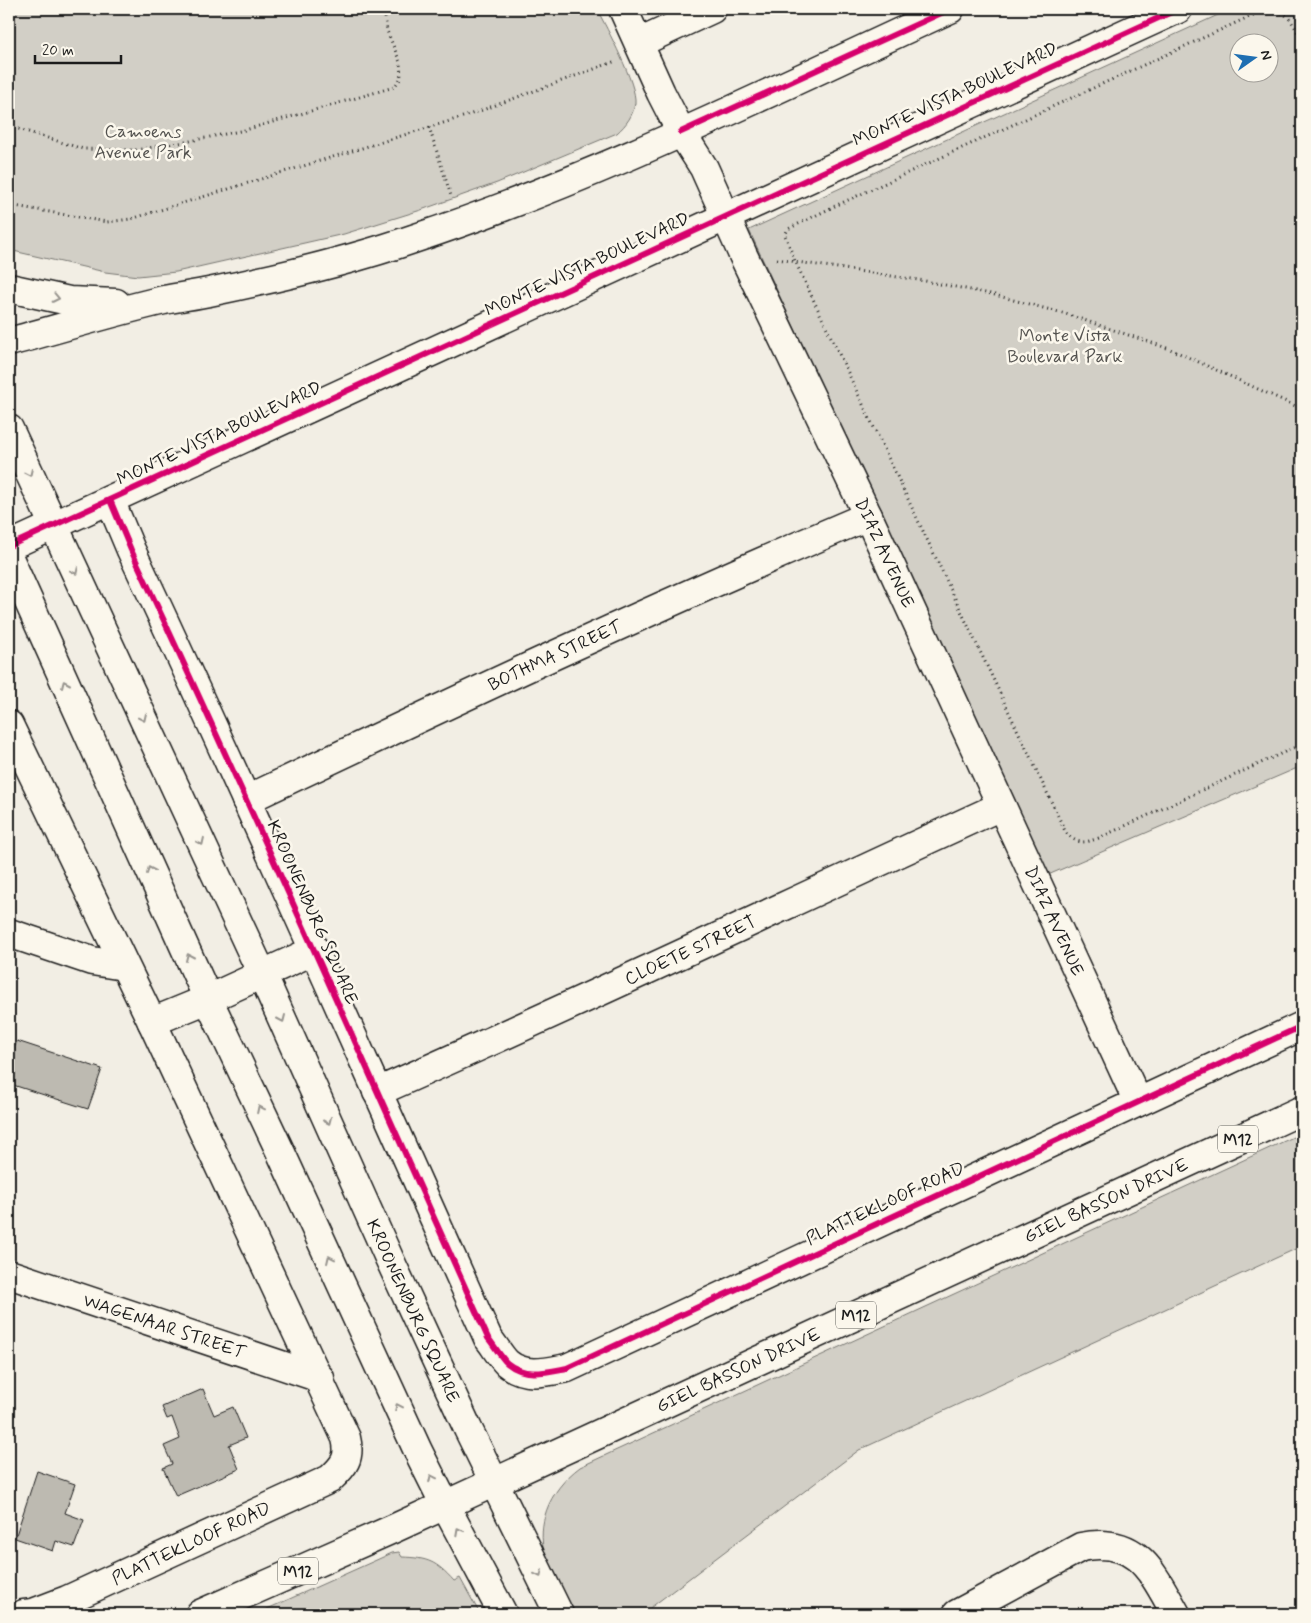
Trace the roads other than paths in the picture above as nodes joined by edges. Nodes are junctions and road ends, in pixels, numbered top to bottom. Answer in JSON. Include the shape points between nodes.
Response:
{"nodes":[{"id":1,"x":623,"y":9,"type":"edge"},
{"id":2,"x":712,"y":9,"type":"edge"},
{"id":3,"x":950,"y":9,"type":"edge"},
{"id":4,"x":1178,"y":9,"type":"edge"},
{"id":5,"x":639,"y":43,"type":"junction"},
{"id":6,"x":681,"y":132,"type":"junction"},
{"id":7,"x":725,"y":216,"type":"junction"},
{"id":8,"x":9,"y":288,"type":"edge"},
{"id":9,"x":167,"y":300,"type":"junction"},
{"id":10,"x":9,"y":342,"type":"edge"},
{"id":11,"x":9,"y":428,"type":"edge"},
{"id":12,"x":110,"y":500,"type":"junction"},
{"id":13,"x":868,"y":516,"type":"junction"},
{"id":14,"x":54,"y":526,"type":"junction"},
{"id":15,"x":9,"y":546,"type":"edge"},
{"id":16,"x":9,"y":558,"type":"edge"},
{"id":17,"x":11,"y":736,"type":"edge"},
{"id":18,"x":246,"y":800,"type":"junction"},
{"id":19,"x":1001,"y":806,"type":"junction"},
{"id":20,"x":9,"y":933,"type":"edge"},
{"id":21,"x":315,"y":950,"type":"junction"},
{"id":22,"x":124,"y":966,"type":"junction"},
{"id":23,"x":262,"y":974,"type":"junction"},
{"id":24,"x":208,"y":999,"type":"junction"},
{"id":25,"x":152,"y":1022,"type":"junction"},
{"id":26,"x":1302,"y":1026,"type":"edge"},
{"id":27,"x":377,"y":1092,"type":"junction"},
{"id":28,"x":1138,"y":1102,"type":"junction"},
{"id":29,"x":1302,"y":1110,"type":"edge"},
{"id":30,"x":9,"y":1274,"type":"edge"},
{"id":31,"x":488,"y":1338,"type":"joint"},
{"id":32,"x":320,"y":1378,"type":"junction"},
{"id":33,"x":493,"y":1483,"type":"junction"},
{"id":34,"x":445,"y":1505,"type":"junction"},
{"id":35,"x":24,"y":1614,"type":"edge"},
{"id":36,"x":200,"y":1614,"type":"edge"},
{"id":37,"x":503,"y":1614,"type":"edge"},
{"id":38,"x":559,"y":1614,"type":"edge"},
{"id":39,"x":957,"y":1614,"type":"edge"},
{"id":40,"x":1176,"y":1614,"type":"edge"}],
"edges":[{"from":1,"to":5,"type":"street","name":"DIAZ AVENUE"},
{"from":2,"to":5,"type":"street"},
{"from":3,"to":6,"type":"street"},
{"from":4,"to":7,"type":"street","name":"MONTE VISTA BOULEVARD"},
{"from":5,"to":6,"type":"street","name":"DIAZ AVENUE"},
{"from":6,"to":7,"type":"street","name":"DIAZ AVENUE","via":[[704,168]]},
{"from":6,"to":9,"type":"street","via":[[504,208],[411,240],[310,269]]},
{"from":7,"to":12,"type":"street","name":"MONTE VISTA BOULEVARD"},
{"from":7,"to":13,"type":"street","name":"DIAZ AVENUE"},
{"from":8,"to":9,"type":"street","one_way":true,"via":[[83,302]]},
{"from":9,"to":10,"type":"street"},
{"from":11,"to":14,"type":"street","name":"KROONENBURG SQUARE","one_way":true},
{"from":12,"to":14,"type":"street","name":"MONTE VISTA BOULEVARD"},
{"from":12,"to":18,"type":"street","name":"KROONENBURG SQUARE"},
{"from":13,"to":18,"type":"street","name":"BOTHMA STREET","via":[[636,618]]},
{"from":13,"to":19,"type":"street","name":"DIAZ AVENUE"},
{"from":14,"to":15,"type":"street","name":"MONTE VISTA BOULEVARD"},
{"from":14,"to":23,"type":"street","name":"KROONENBURG SQUARE","one_way":true},
{"from":24,"to":16,"type":"street","one_way":true},
{"from":17,"to":22,"type":"street"},
{"from":18,"to":21,"type":"street","name":"KROONENBURG SQUARE"},
{"from":19,"to":27,"type":"street","name":"CLOETE STREET"},
{"from":19,"to":28,"type":"street","name":"DIAZ AVENUE"},
{"from":20,"to":22,"type":"street","via":[[92,961]]},
{"from":21,"to":23,"type":"street"},
{"from":21,"to":27,"type":"street","name":"KROONENBURG SQUARE"},
{"from":22,"to":25,"type":"street"},
{"from":23,"to":24,"type":"street"},
{"from":23,"to":33,"type":"street","name":"KROONENBURG SQUARE","one_way":true},
{"from":24,"to":25,"type":"street"},
{"from":34,"to":24,"type":"street","one_way":true},
{"from":25,"to":32,"type":"street"},
{"from":26,"to":28,"type":"street","name":"PLATTEKLOOF ROAD"},
{"from":27,"to":31,"type":"street","name":"KROONENBURG SQUARE"},
{"from":28,"to":31,"type":"street","name":"PLATTEKLOOF ROAD","via":[[567,1368],[524,1373],[507,1362]]},
{"from":29,"to":33,"type":"street","name":"GIEL BASSON DRIVE","number":"M12"},
{"from":30,"to":32,"type":"street","name":"WAGENAAR STREET"},
{"from":32,"to":35,"type":"street","name":"PLATTEKLOOF ROAD","via":[[349,1447],[348,1457],[330,1479],[67,1600]]},
{"from":33,"to":34,"type":"street","name":"GIEL BASSON DRIVE","number":"M12"},
{"from":33,"to":38,"type":"street","name":"KROONENBURG SQUARE","one_way":true},
{"from":34,"to":36,"type":"street","name":"GIEL BASSON DRIVE","number":"M12"},
{"from":37,"to":34,"type":"street","one_way":true},
{"from":39,"to":40,"type":"street","via":[[1081,1547],[1098,1544],[1115,1546],[1143,1561]]}]}
